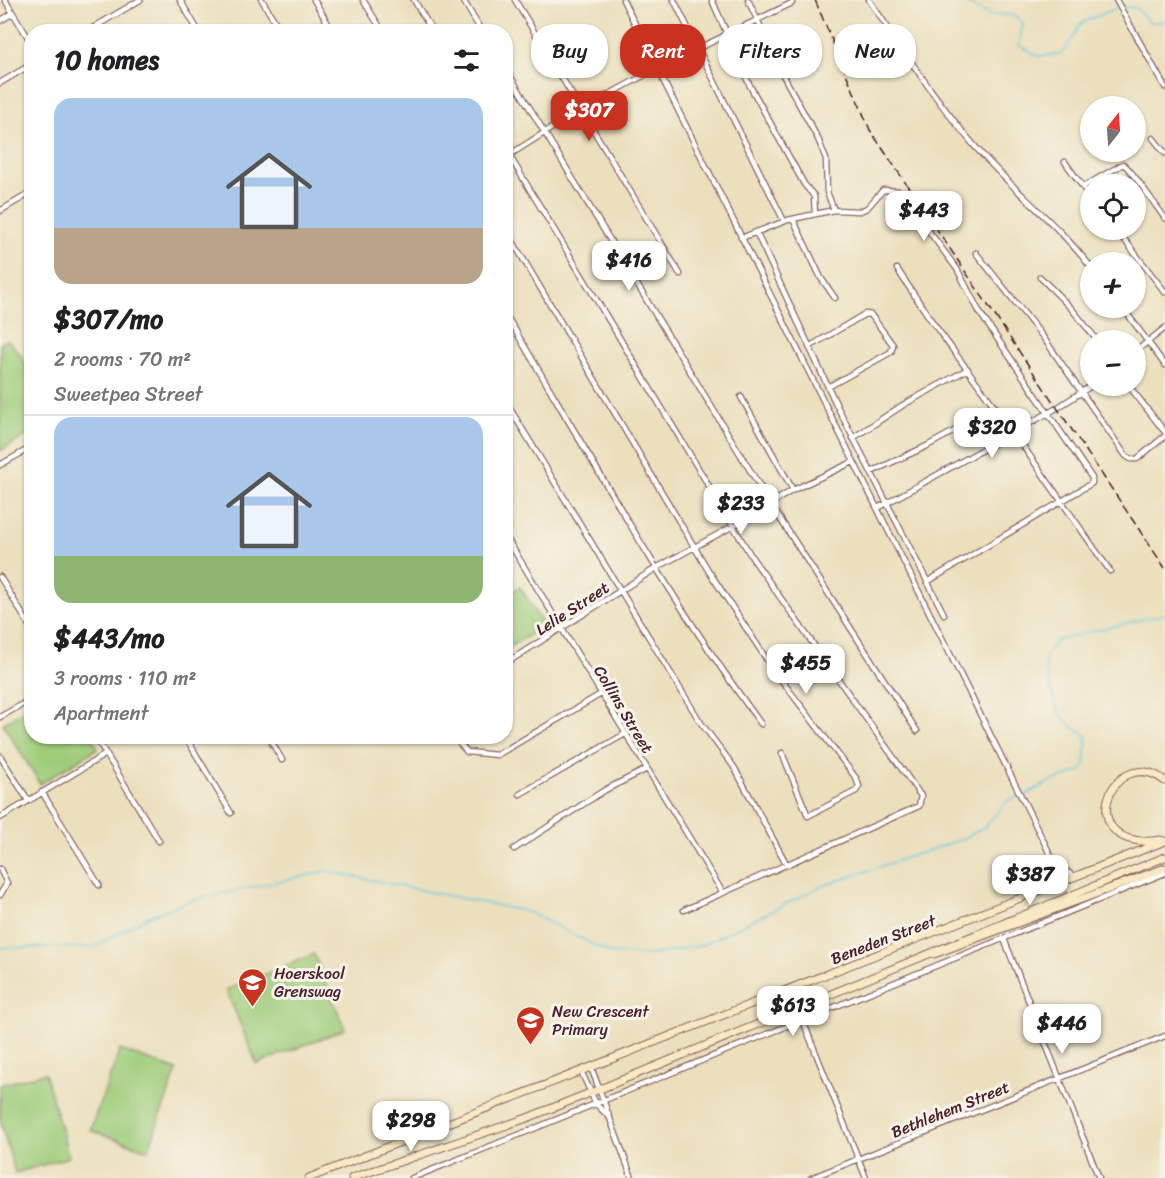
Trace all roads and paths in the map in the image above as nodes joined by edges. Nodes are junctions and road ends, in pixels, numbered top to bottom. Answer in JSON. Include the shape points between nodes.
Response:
{"nodes":[{"id":1,"x":5,"y":0,"type":"edge"},
{"id":2,"x":140,"y":0,"type":"edge"},
{"id":3,"x":180,"y":0,"type":"edge"},
{"id":4,"x":262,"y":0,"type":"edge"},
{"id":5,"x":314,"y":0,"type":"edge"},
{"id":6,"x":363,"y":0,"type":"edge"},
{"id":7,"x":414,"y":0,"type":"edge"},
{"id":8,"x":463,"y":0,"type":"edge"},
{"id":9,"x":515,"y":0,"type":"edge"},
{"id":10,"x":623,"y":0,"type":"edge"},
{"id":11,"x":674,"y":0,"type":"edge"},
{"id":12,"x":712,"y":0,"type":"edge"},
{"id":13,"x":748,"y":0,"type":"edge"},
{"id":14,"x":869,"y":0,"type":"edge"},
{"id":15,"x":1117,"y":2,"type":"edge"},
{"id":16,"x":792,"y":3,"type":"dead end"},
{"id":17,"x":13,"y":13,"type":"junction"},
{"id":18,"x":756,"y":20,"type":"junction"},
{"id":19,"x":0,"y":21,"type":"edge"},
{"id":20,"x":100,"y":24,"type":"edge"},
{"id":21,"x":194,"y":24,"type":"edge"},
{"id":22,"x":276,"y":24,"type":"edge"},
{"id":23,"x":328,"y":24,"type":"edge"},
{"id":24,"x":378,"y":24,"type":"edge"},
{"id":25,"x":428,"y":24,"type":"edge"},
{"id":26,"x":478,"y":24,"type":"edge"},
{"id":27,"x":634,"y":24,"type":"edge"},
{"id":28,"x":685,"y":24,"type":"edge"},
{"id":29,"x":722,"y":24,"type":"edge"},
{"id":30,"x":748,"y":24,"type":"edge"},
{"id":31,"x":24,"y":31,"type":"edge"},
{"id":32,"x":706,"y":67,"type":"edge"},
{"id":33,"x":24,"y":69,"type":"edge"},
{"id":34,"x":639,"y":78,"type":"edge"},
{"id":35,"x":661,"y":78,"type":"edge"},
{"id":36,"x":746,"y":78,"type":"edge"},
{"id":37,"x":513,"y":80,"type":"edge"},
{"id":38,"x":0,"y":83,"type":"edge"},
{"id":39,"x":1165,"y":87,"type":"edge"},
{"id":40,"x":582,"y":109,"type":"junction"},
{"id":41,"x":546,"y":133,"type":"junction"},
{"id":42,"x":1153,"y":138,"type":"dead end"},
{"id":43,"x":513,"y":150,"type":"edge"},
{"id":44,"x":1165,"y":153,"type":"edge"},
{"id":45,"x":1065,"y":162,"type":"dead end"},
{"id":46,"x":513,"y":165,"type":"edge"},
{"id":47,"x":1106,"y":174,"type":"edge"},
{"id":48,"x":1134,"y":174,"type":"edge"},
{"id":49,"x":1080,"y":183,"type":"edge"},
{"id":50,"x":1146,"y":196,"type":"edge"},
{"id":51,"x":24,"y":197,"type":"edge"},
{"id":52,"x":834,"y":210,"type":"junction"},
{"id":53,"x":0,"y":212,"type":"edge"},
{"id":54,"x":815,"y":214,"type":"junction"},
{"id":55,"x":1165,"y":218,"type":"edge"},
{"id":56,"x":793,"y":219,"type":"junction"},
{"id":57,"x":784,"y":221,"type":"junction"},
{"id":58,"x":756,"y":232,"type":"junction"},
{"id":59,"x":741,"y":238,"type":"junction"},
{"id":60,"x":1125,"y":240,"type":"edge"},
{"id":61,"x":513,"y":242,"type":"edge"},
{"id":62,"x":976,"y":253,"type":"dead end"},
{"id":63,"x":1080,"y":253,"type":"edge"},
{"id":64,"x":897,"y":269,"type":"dead end"},
{"id":65,"x":680,"y":274,"type":"dead end"},
{"id":66,"x":1040,"y":277,"type":"dead end"},
{"id":67,"x":1165,"y":292,"type":"edge"},
{"id":68,"x":835,"y":298,"type":"dead end"},
{"id":69,"x":1130,"y":318,"type":"edge"},
{"id":70,"x":513,"y":327,"type":"edge"},
{"id":71,"x":1165,"y":328,"type":"edge"},
{"id":72,"x":1089,"y":330,"type":"edge"},
{"id":73,"x":1148,"y":342,"type":"junction"},
{"id":74,"x":809,"y":347,"type":"junction"},
{"id":75,"x":1165,"y":365,"type":"edge"},
{"id":76,"x":968,"y":369,"type":"junction"},
{"id":77,"x":828,"y":387,"type":"junction"},
{"id":78,"x":1080,"y":391,"type":"edge"},
{"id":79,"x":1080,"y":393,"type":"edge"},
{"id":80,"x":1084,"y":396,"type":"edge"},
{"id":81,"x":1136,"y":396,"type":"edge"},
{"id":82,"x":741,"y":397,"type":"dead end"},
{"id":83,"x":996,"y":408,"type":"junction"},
{"id":84,"x":1050,"y":413,"type":"junction"},
{"id":85,"x":513,"y":414,"type":"edge"},
{"id":86,"x":1014,"y":433,"type":"junction"},
{"id":87,"x":1165,"y":434,"type":"edge"},
{"id":88,"x":854,"y":438,"type":"junction"},
{"id":89,"x":24,"y":452,"type":"edge"},
{"id":90,"x":853,"y":462,"type":"junction"},
{"id":91,"x":0,"y":465,"type":"edge"},
{"id":92,"x":871,"y":472,"type":"junction"},
{"id":93,"x":793,"y":490,"type":"junction"},
{"id":94,"x":1061,"y":501,"type":"junction"},
{"id":95,"x":770,"y":503,"type":"junction"},
{"id":96,"x":887,"y":504,"type":"junction"},
{"id":97,"x":878,"y":508,"type":"junction"},
{"id":98,"x":733,"y":526,"type":"junction"},
{"id":99,"x":696,"y":545,"type":"junction"},
{"id":100,"x":513,"y":549,"type":"edge"},
{"id":101,"x":658,"y":567,"type":"junction"},
{"id":102,"x":1110,"y":571,"type":"dead end"},
{"id":103,"x":0,"y":577,"type":"edge"},
{"id":104,"x":927,"y":582,"type":"junction"},
{"id":105,"x":620,"y":591,"type":"junction"},
{"id":106,"x":944,"y":614,"type":"dead end"},
{"id":107,"x":24,"y":617,"type":"edge"},
{"id":108,"x":561,"y":629,"type":"junction"},
{"id":109,"x":513,"y":659,"type":"edge"},
{"id":110,"x":601,"y":694,"type":"junction"},
{"id":111,"x":24,"y":704,"type":"edge"},
{"id":112,"x":0,"y":717,"type":"edge"},
{"id":113,"x":761,"y":724,"type":"dead end"},
{"id":114,"x":917,"y":731,"type":"dead end"},
{"id":115,"x":625,"y":734,"type":"junction"},
{"id":116,"x":100,"y":744,"type":"edge"},
{"id":117,"x":190,"y":744,"type":"edge"},
{"id":118,"x":273,"y":744,"type":"edge"},
{"id":119,"x":460,"y":744,"type":"edge"},
{"id":120,"x":106,"y":753,"type":"junction"},
{"id":121,"x":782,"y":753,"type":"dead end"},
{"id":122,"x":0,"y":756,"type":"edge"},
{"id":123,"x":282,"y":760,"type":"dead end"},
{"id":124,"x":647,"y":769,"type":"junction"},
{"id":125,"x":1165,"y":781,"type":"edge"},
{"id":126,"x":42,"y":792,"type":"junction"},
{"id":127,"x":520,"y":795,"type":"dead end"},
{"id":128,"x":28,"y":800,"type":"junction"},
{"id":129,"x":231,"y":813,"type":"dead end"},
{"id":130,"x":0,"y":817,"type":"edge"},
{"id":131,"x":1165,"y":840,"type":"edge"},
{"id":132,"x":159,"y":841,"type":"dead end"},
{"id":133,"x":514,"y":849,"type":"dead end"},
{"id":134,"x":1165,"y":857,"type":"edge"},
{"id":135,"x":1055,"y":864,"type":"junction"},
{"id":136,"x":788,"y":865,"type":"junction"},
{"id":137,"x":0,"y":869,"type":"edge"},
{"id":138,"x":1165,"y":870,"type":"edge"},
{"id":139,"x":1076,"y":878,"type":"junction"},
{"id":140,"x":99,"y":885,"type":"dead end"},
{"id":141,"x":1046,"y":889,"type":"junction"},
{"id":142,"x":723,"y":893,"type":"junction"},
{"id":143,"x":0,"y":895,"type":"edge"},
{"id":144,"x":684,"y":910,"type":"dead end"},
{"id":145,"x":1004,"y":939,"type":"junction"},
{"id":146,"x":901,"y":963,"type":"junction"},
{"id":147,"x":803,"y":1020,"type":"junction"},
{"id":148,"x":1165,"y":1036,"type":"edge"},
{"id":149,"x":591,"y":1067,"type":"junction"},
{"id":150,"x":581,"y":1071,"type":"junction"},
{"id":151,"x":1059,"y":1078,"type":"junction"},
{"id":152,"x":600,"y":1089,"type":"junction"},
{"id":153,"x":590,"y":1092,"type":"junction"},
{"id":154,"x":605,"y":1100,"type":"junction"},
{"id":155,"x":596,"y":1104,"type":"junction"},
{"id":156,"x":607,"y":1115,"type":"junction"},
{"id":157,"x":859,"y":1159,"type":"junction"},
{"id":158,"x":309,"y":1178,"type":"edge"},
{"id":159,"x":352,"y":1178,"type":"edge"},
{"id":160,"x":412,"y":1178,"type":"edge"},
{"id":161,"x":632,"y":1178,"type":"edge"},
{"id":162,"x":811,"y":1178,"type":"edge"},
{"id":163,"x":866,"y":1178,"type":"edge"},
{"id":164,"x":1100,"y":1178,"type":"edge"}],
"edges":[{"from":1,"to":17,"type":"street"},
{"from":2,"to":20,"type":"street"},
{"from":3,"to":21,"type":"street"},
{"from":4,"to":22,"type":"street"},
{"from":5,"to":23,"type":"street"},
{"from":6,"to":24,"type":"street"},
{"from":7,"to":25,"type":"street"},
{"from":8,"to":26,"type":"street"},
{"from":9,"to":40,"type":"street"},
{"from":10,"to":27,"type":"street"},
{"from":11,"to":28,"type":"street"},
{"from":12,"to":29,"type":"street"},
{"from":13,"to":18,"type":"street"},
{"from":14,"to":63,"type":"street","via":[[972,143]]},
{"from":15,"to":39,"type":"street"},
{"from":16,"to":18,"type":"street"},
{"from":17,"to":19,"type":"street"},
{"from":17,"to":31,"type":"street"},
{"from":18,"to":30,"type":"street"},
{"from":18,"to":52,"type":"street","via":[[822,149]]},
{"from":32,"to":57,"type":"street"},
{"from":33,"to":38,"type":"street"},
{"from":34,"to":40,"type":"street"},
{"from":35,"to":59,"type":"street"},
{"from":36,"to":54,"type":"street","via":[[814,196]]},
{"from":37,"to":41,"type":"street"},
{"from":40,"to":41,"type":"street"},
{"from":40,"to":65,"type":"street"},
{"from":41,"to":43,"type":"street"},
{"from":41,"to":95,"type":"street"},
{"from":42,"to":44,"type":"street"},
{"from":45,"to":49,"type":"street"},
{"from":46,"to":98,"type":"street"},
{"from":47,"to":48,"type":"street","via":[[1123,164]]},
{"from":50,"to":55,"type":"street"},
{"from":51,"to":53,"type":"street"},
{"from":52,"to":54,"type":"street"},
{"from":52,"to":84,"type":"street","via":[[860,211],[883,190],[900,191],[957,269],[980,313]]},
{"from":54,"to":56,"type":"street"},
{"from":56,"to":57,"type":"street"},
{"from":56,"to":68,"type":"street"},
{"from":57,"to":58,"type":"street"},
{"from":58,"to":59,"type":"street"},
{"from":58,"to":74,"type":"street"},
{"from":59,"to":90,"type":"street"},
{"from":60,"to":67,"type":"street"},
{"from":61,"to":99,"type":"street"},
{"from":62,"to":78,"type":"street"},
{"from":64,"to":76,"type":"street"},
{"from":66,"to":72,"type":"street"},
{"from":69,"to":73,"type":"street"},
{"from":70,"to":101,"type":"street"},
{"from":71,"to":73,"type":"street"},
{"from":73,"to":75,"type":"street"},
{"from":74,"to":77,"type":"street"},
{"from":74,"to":77,"type":"street","via":[[865,314],[871,315],[893,345],[891,351]]},
{"from":76,"to":83,"type":"street"},
{"from":76,"to":88,"type":"street"},
{"from":77,"to":88,"type":"street"},
{"from":79,"to":84,"type":"street"},
{"from":80,"to":87,"type":"street","via":[[1131,459],[1137,459]]},
{"from":81,"to":87,"type":"street"},
{"from":82,"to":93,"type":"street"},
{"from":83,"to":86,"type":"street"},
{"from":83,"to":92,"type":"street"},
{"from":84,"to":86,"type":"street"},
{"from":84,"to":94,"type":"street","via":[[1092,478],[1092,483]]},
{"from":85,"to":105,"type":"street"},
{"from":86,"to":94,"type":"street"},
{"from":86,"to":96,"type":"street"},
{"from":88,"to":92,"type":"street"},
{"from":89,"to":91,"type":"street"},
{"from":90,"to":93,"type":"street","name":"Lelie Street"},
{"from":90,"to":97,"type":"street"},
{"from":92,"to":96,"type":"street"},
{"from":93,"to":95,"type":"street","name":"Lelie Street"},
{"from":94,"to":102,"type":"street"},
{"from":94,"to":104,"type":"street"},
{"from":95,"to":98,"type":"street","name":"Lelie Street"},
{"from":95,"to":114,"type":"street"},
{"from":96,"to":97,"type":"street"},
{"from":96,"to":104,"type":"street"},
{"from":97,"to":135,"type":"street"},
{"from":98,"to":99,"type":"street","name":"Lelie Street"},
{"from":98,"to":136,"type":"street","via":[[921,796],[919,806]]},
{"from":99,"to":101,"type":"street","name":"Lelie Street"},
{"from":99,"to":121,"type":"street","via":[[773,669],[859,786],[808,816]]},
{"from":100,"to":108,"type":"street","name":"Collins Street"},
{"from":101,"to":105,"type":"street","name":"Lelie Street"},
{"from":101,"to":113,"type":"street"},
{"from":103,"to":107,"type":"street"},
{"from":104,"to":106,"type":"street"},
{"from":105,"to":108,"type":"street","name":"Lelie Street"},
{"from":105,"to":136,"type":"street","via":[[701,723],[734,767]]},
{"from":108,"to":109,"type":"street","name":"Lelie Street"},
{"from":108,"to":110,"type":"street","name":"Collins Street"},
{"from":110,"to":115,"type":"street","name":"Collins Street"},
{"from":110,"to":119,"type":"street","via":[[497,755],[467,752]]},
{"from":111,"to":112,"type":"street"},
{"from":115,"to":124,"type":"street","name":"Collins Street"},
{"from":115,"to":127,"type":"street"},
{"from":116,"to":120,"type":"street"},
{"from":117,"to":129,"type":"street"},
{"from":118,"to":123,"type":"street"},
{"from":120,"to":126,"type":"street"},
{"from":120,"to":132,"type":"street"},
{"from":122,"to":128,"type":"street"},
{"from":124,"to":133,"type":"street","via":[[605,790]]},
{"from":124,"to":142,"type":"street","name":"Collins Street"},
{"from":125,"to":131,"type":"main road","via":[[1146,772],[1128,775],[1114,785],[1106,808],[1113,829],[1124,838],[1137,843]]},
{"from":126,"to":128,"type":"street"},
{"from":126,"to":140,"type":"street"},
{"from":128,"to":130,"type":"street"},
{"from":131,"to":139,"type":"main road","name":"Beneden Street"},
{"from":134,"to":146,"type":"main road","name":"Beneden Street"},
{"from":135,"to":139,"type":"street"},
{"from":135,"to":141,"type":"street"},
{"from":136,"to":142,"type":"street"},
{"from":137,"to":143,"type":"street","via":[[6,887]]},
{"from":138,"to":145,"type":"street"},
{"from":138,"to":146,"type":"main road","via":[[973,941]]},
{"from":139,"to":141,"type":"main road","name":"Beneden Street"},
{"from":141,"to":149,"type":"main road","name":"Beneden Street"},
{"from":142,"to":144,"type":"street"},
{"from":145,"to":147,"type":"street"},
{"from":145,"to":151,"type":"street"},
{"from":146,"to":152,"type":"main road","name":"Beneden Street"},
{"from":147,"to":154,"type":"street"},
{"from":147,"to":157,"type":"street"},
{"from":148,"to":151,"type":"street","name":"Bethlehem Street"},
{"from":149,"to":150,"type":"main road","name":"Beneden Street"},
{"from":149,"to":152,"type":"street"},
{"from":150,"to":153,"type":"street"},
{"from":150,"to":158,"type":"main road","name":"Beneden Street"},
{"from":151,"to":157,"type":"street","name":"Bethlehem Street"},
{"from":151,"to":164,"type":"street"},
{"from":152,"to":153,"type":"main road","name":"Beneden Street"},
{"from":152,"to":154,"type":"street"},
{"from":153,"to":155,"type":"street"},
{"from":153,"to":159,"type":"main road","name":"Beneden Street","via":[[527,1118]]},
{"from":154,"to":155,"type":"street"},
{"from":154,"to":156,"type":"street"},
{"from":155,"to":156,"type":"street"},
{"from":155,"to":160,"type":"street"},
{"from":156,"to":161,"type":"street"},
{"from":157,"to":162,"type":"street","name":"Bethlehem Street"},
{"from":157,"to":163,"type":"street"}]}
